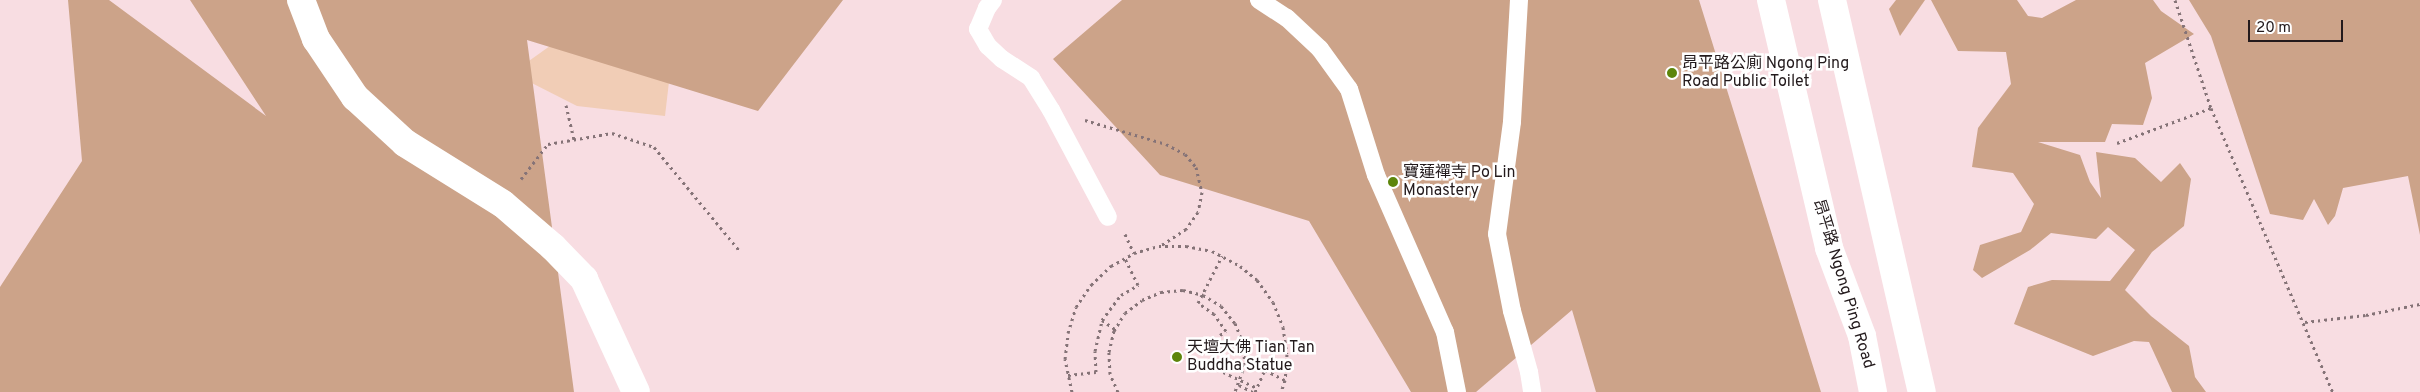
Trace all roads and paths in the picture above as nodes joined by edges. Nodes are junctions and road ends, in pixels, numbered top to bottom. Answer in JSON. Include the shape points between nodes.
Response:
{"nodes":[{"id":1,"x":301,"y":0,"type":"edge"},
{"id":2,"x":993,"y":0,"type":"edge"},
{"id":3,"x":1259,"y":0,"type":"edge"},
{"id":4,"x":1519,"y":0,"type":"edge"},
{"id":5,"x":1771,"y":0,"type":"edge"},
{"id":6,"x":1832,"y":0,"type":"edge"},
{"id":7,"x":2175,"y":0,"type":"edge"},
{"id":8,"x":566,"y":105,"type":"dead end"},
{"id":9,"x":2210,"y":108,"type":"junction"},
{"id":10,"x":1084,"y":120,"type":"dead end"},
{"id":11,"x":574,"y":140,"type":"junction"},
{"id":12,"x":2117,"y":143,"type":"dead end"},
{"id":13,"x":502,"y":204,"type":"junction"},
{"id":14,"x":1108,"y":217,"type":"dead end"},
{"id":15,"x":1159,"y":246,"type":"junction"},
{"id":16,"x":739,"y":250,"type":"dead end"},
{"id":17,"x":1222,"y":256,"type":"junction"},
{"id":18,"x":1125,"y":258,"type":"junction"},
{"id":19,"x":1203,"y":295,"type":"junction"},
{"id":20,"x":2420,"y":304,"type":"edge"},
{"id":21,"x":1102,"y":320,"type":"junction"},
{"id":22,"x":2304,"y":322,"type":"junction"},
{"id":23,"x":1115,"y":329,"type":"junction"},
{"id":24,"x":1220,"y":335,"type":"dead end"},
{"id":25,"x":1223,"y":372,"type":"dead end"},
{"id":26,"x":1068,"y":375,"type":"junction"},
{"id":27,"x":1285,"y":380,"type":"junction"},
{"id":28,"x":1239,"y":385,"type":"junction"},
{"id":29,"x":1255,"y":391,"type":"edge"},
{"id":30,"x":636,"y":392,"type":"edge"},
{"id":31,"x":1072,"y":392,"type":"edge"},
{"id":32,"x":1118,"y":392,"type":"edge"},
{"id":33,"x":1235,"y":392,"type":"edge"},
{"id":34,"x":1281,"y":392,"type":"edge"},
{"id":35,"x":1457,"y":392,"type":"edge"},
{"id":36,"x":1532,"y":392,"type":"edge"},
{"id":37,"x":1874,"y":392,"type":"edge"},
{"id":38,"x":1922,"y":392,"type":"edge"},
{"id":39,"x":2333,"y":392,"type":"edge"}],
"edges":[{"from":1,"to":13,"type":"street","via":[[316,39],[355,96],[405,143]]},
{"from":2,"to":14,"type":"lane","via":[[978,29],[988,46],[1002,59],[1031,78]]},
{"from":3,"to":35,"type":"lane","via":[[1287,18],[1320,49],[1348,89],[1376,175],[1445,332]]},
{"from":4,"to":36,"type":"lane","via":[[1512,122],[1497,234]]},
{"from":5,"to":37,"type":"street","name":"昂平路 Ngong Ping Road","via":[[1829,248],[1862,336]]},
{"from":6,"to":38,"type":"street"},
{"from":7,"to":9,"type":"path"},
{"from":8,"to":11,"type":"path"},
{"from":9,"to":12,"type":"path"},
{"from":9,"to":22,"type":"path"},
{"from":10,"to":15,"type":"path","via":[[1166,144],[1185,154],[1196,167],[1202,192],[1198,212],[1186,229]]},
{"from":11,"to":13,"type":"path","via":[[548,144]]},
{"from":11,"to":16,"type":"path","via":[[612,133],[654,147]]},
{"from":13,"to":30,"type":"street","via":[[584,278]]},
{"from":15,"to":17,"type":"path","via":[[1186,246]]},
{"from":15,"to":18,"type":"path"},
{"from":17,"to":19,"type":"path"},
{"from":17,"to":27,"type":"path","via":[[1257,280],[1273,302],[1283,326],[1287,354]]},
{"from":18,"to":21,"type":"path","via":[[1138,285],[1120,295]]},
{"from":18,"to":26,"type":"path","via":[[1110,266],[1091,285],[1076,307],[1068,332],[1065,359]]},
{"from":19,"to":23,"type":"path","via":[[1183,290],[1161,292],[1142,300],[1125,313]]},
{"from":19,"to":24,"type":"path","via":[[1198,303],[1214,314],[1226,331]]},
{"from":19,"to":28,"type":"path","via":[[1221,306],[1238,330],[1245,364]]},
{"from":20,"to":22,"type":"path","via":[[2366,315]]},
{"from":21,"to":23,"type":"path"},
{"from":21,"to":26,"type":"path","via":[[1095,351],[1096,372]]},
{"from":22,"to":39,"type":"path"},
{"from":23,"to":32,"type":"path","via":[[1109,352],[1110,374]]},
{"from":25,"to":29,"type":"path"},
{"from":26,"to":31,"type":"path"},
{"from":27,"to":29,"type":"path","via":[[1266,370]]},
{"from":27,"to":34,"type":"path"},
{"from":28,"to":29,"type":"path"},
{"from":28,"to":33,"type":"path"}]}
